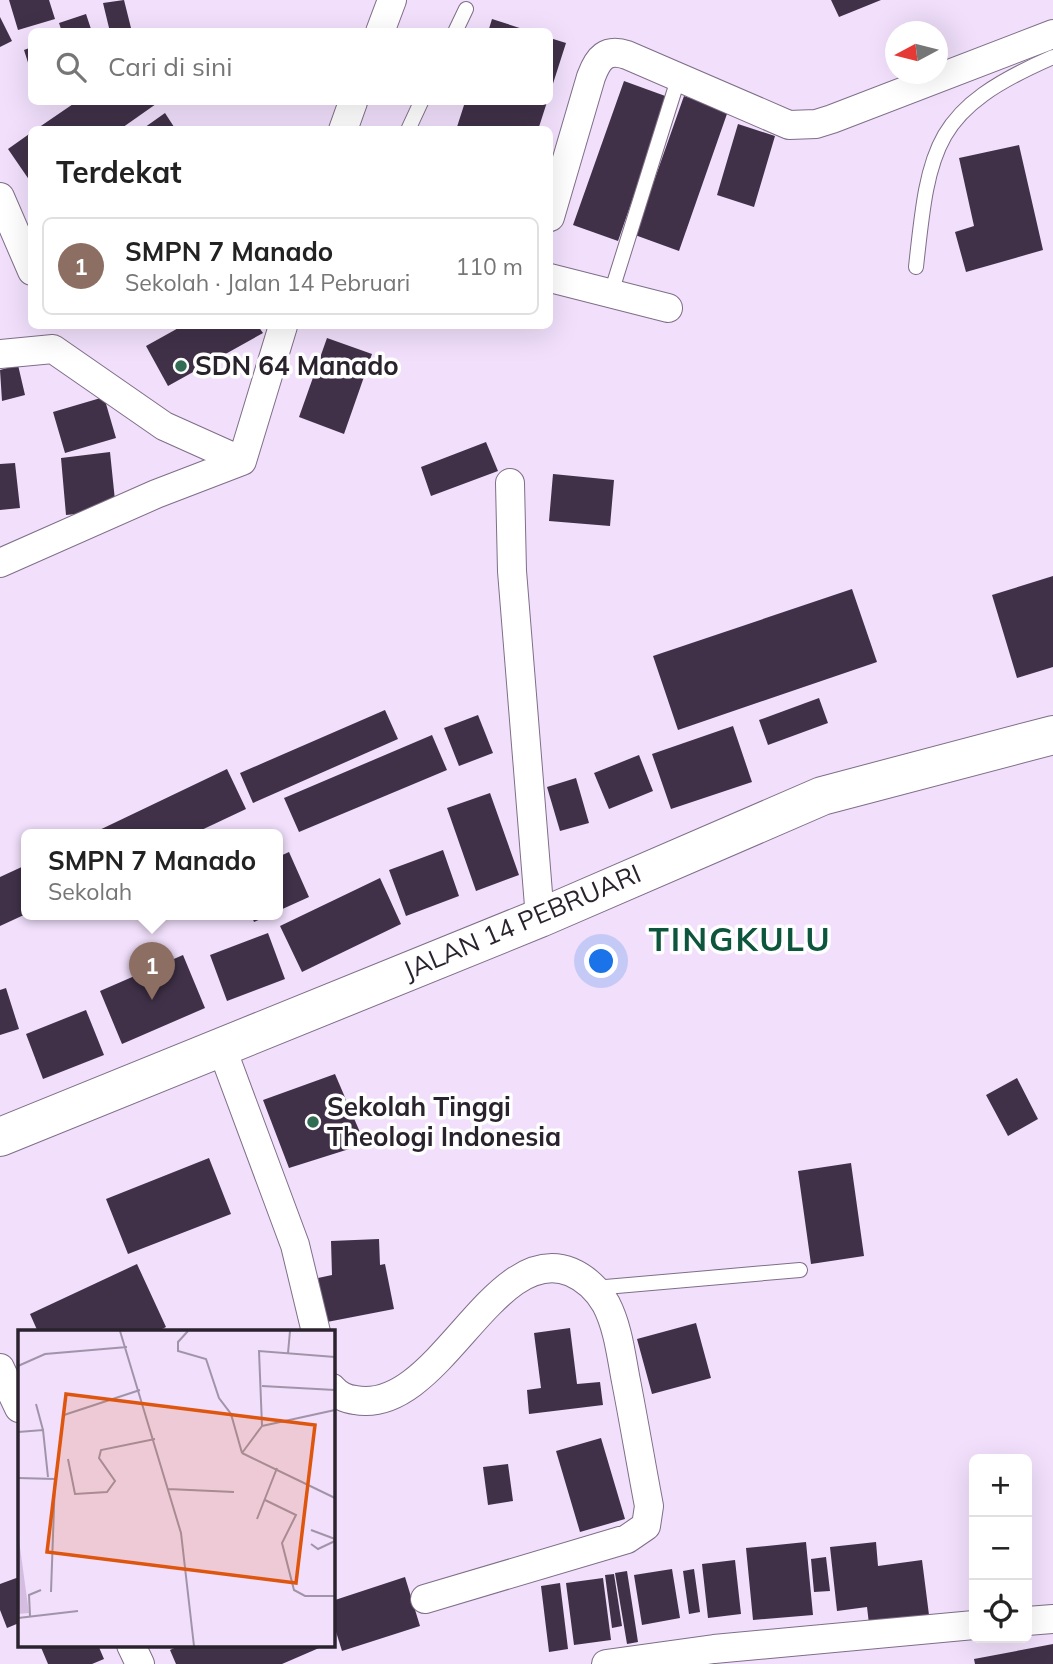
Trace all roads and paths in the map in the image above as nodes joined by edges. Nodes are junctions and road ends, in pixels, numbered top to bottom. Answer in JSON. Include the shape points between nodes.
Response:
{"nodes":[{"id":1,"x":392,"y":0,"type":"edge"},
{"id":2,"x":466,"y":9,"type":"dead end"},
{"id":3,"x":382,"y":28,"type":"edge"},
{"id":4,"x":457,"y":28,"type":"edge"},
{"id":5,"x":1053,"y":34,"type":"edge"},
{"id":6,"x":1053,"y":57,"type":"edge"},
{"id":7,"x":679,"y":76,"type":"junction"},
{"id":8,"x":352,"y":105,"type":"edge"},
{"id":9,"x":420,"y":105,"type":"edge"},
{"id":10,"x":344,"y":126,"type":"edge"},
{"id":11,"x":410,"y":126,"type":"edge"},
{"id":12,"x":0,"y":197,"type":"edge"},
{"id":13,"x":553,"y":207,"type":"edge"},
{"id":14,"x":28,"y":262,"type":"edge"},
{"id":15,"x":916,"y":267,"type":"dead end"},
{"id":16,"x":553,"y":279,"type":"edge"},
{"id":17,"x":611,"y":293,"type":"junction"},
{"id":18,"x":668,"y":308,"type":"dead end"},
{"id":19,"x":282,"y":329,"type":"edge"},
{"id":20,"x":50,"y":337,"type":"edge"},
{"id":21,"x":0,"y":354,"type":"edge"},
{"id":22,"x":242,"y":461,"type":"junction"},
{"id":23,"x":510,"y":483,"type":"dead end"},
{"id":24,"x":0,"y":563,"type":"edge"},
{"id":25,"x":1041,"y":738,"type":"edge"},
{"id":26,"x":540,"y":918,"type":"junction"},
{"id":27,"x":221,"y":1046,"type":"junction"},
{"id":28,"x":0,"y":1137,"type":"edge"},
{"id":29,"x":800,"y":1270,"type":"dead end"},
{"id":30,"x":594,"y":1288,"type":"junction"},
{"id":31,"x":316,"y":1330,"type":"edge"},
{"id":32,"x":0,"y":1368,"type":"edge"},
{"id":33,"x":334,"y":1389,"type":"edge"},
{"id":34,"x":18,"y":1406,"type":"edge"},
{"id":35,"x":425,"y":1599,"type":"dead end"},
{"id":36,"x":1053,"y":1619,"type":"edge"},
{"id":37,"x":1032,"y":1621,"type":"edge"},
{"id":38,"x":969,"y":1625,"type":"edge"},
{"id":39,"x":131,"y":1646,"type":"edge"},
{"id":40,"x":140,"y":1664,"type":"edge"},
{"id":41,"x":606,"y":1664,"type":"edge"}],
"edges":[{"from":1,"to":3,"type":"street"},
{"from":2,"to":4,"type":"lane"},
{"from":5,"to":7,"type":"street","via":[[832,119],[804,125],[789,125]]},
{"from":6,"to":15,"type":"lane","via":[[993,85],[969,103],[948,128],[929,169]]},
{"from":7,"to":13,"type":"street","via":[[620,52],[599,60]]},
{"from":7,"to":17,"type":"lane"},
{"from":8,"to":10,"type":"street"},
{"from":9,"to":11,"type":"lane"},
{"from":12,"to":14,"type":"street"},
{"from":16,"to":17,"type":"street"},
{"from":17,"to":18,"type":"street"},
{"from":19,"to":22,"type":"street"},
{"from":20,"to":21,"type":"street"},
{"from":20,"to":22,"type":"street","via":[[164,426]]},
{"from":22,"to":24,"type":"street"},
{"from":23,"to":26,"type":"street","via":[[512,571]]},
{"from":25,"to":26,"type":"main road","name":"JALAN 14 PEBRUARI","via":[[822,796]]},
{"from":26,"to":27,"type":"main road","name":"JALAN 14 PEBRUARI"},
{"from":27,"to":28,"type":"main road","name":"JALAN 14 PEBRUARI"},
{"from":27,"to":31,"type":"street","via":[[295,1245]]},
{"from":29,"to":30,"type":"lane"},
{"from":30,"to":33,"type":"street","via":[[579,1275],[562,1269],[530,1273],[487,1307],[415,1381],[395,1394],[363,1402]]},
{"from":30,"to":35,"type":"street","via":[[618,1338],[649,1506],[646,1526],[627,1539]]},
{"from":32,"to":34,"type":"street"},
{"from":36,"to":37,"type":"street"},
{"from":38,"to":41,"type":"street","via":[[714,1649]]},
{"from":39,"to":40,"type":"street"}]}
